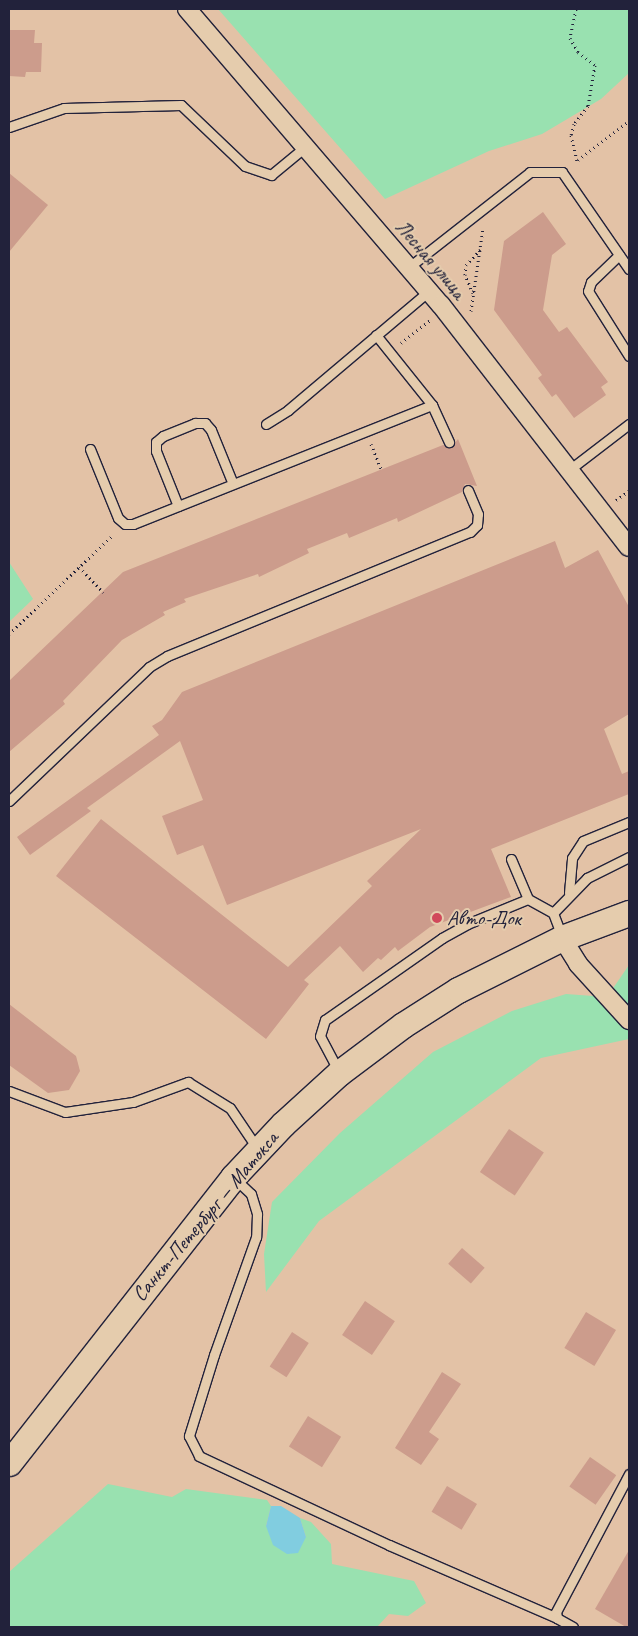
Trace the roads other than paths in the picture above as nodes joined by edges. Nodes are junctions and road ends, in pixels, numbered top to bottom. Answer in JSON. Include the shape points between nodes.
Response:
{"nodes":[{"id":1,"x":187,"y":9,"type":"edge"},
{"id":2,"x":9,"y":127,"type":"edge"},
{"id":3,"x":305,"y":147,"type":"junction"},
{"id":4,"x":619,"y":255,"type":"junction"},
{"id":5,"x":409,"y":267,"type":"junction"},
{"id":6,"x":629,"y":268,"type":"edge"},
{"id":7,"x":429,"y":291,"type":"junction"},
{"id":8,"x":376,"y":335,"type":"junction"},
{"id":9,"x":629,"y":356,"type":"edge"},
{"id":10,"x":432,"y":405,"type":"junction"},
{"id":11,"x":266,"y":424,"type":"dead end"},
{"id":12,"x":629,"y":424,"type":"edge"},
{"id":13,"x":449,"y":442,"type":"dead end"},
{"id":14,"x":90,"y":449,"type":"dead end"},
{"id":15,"x":570,"y":470,"type":"junction"},
{"id":16,"x":233,"y":484,"type":"junction"},
{"id":17,"x":468,"y":490,"type":"dead end"},
{"id":18,"x":178,"y":506,"type":"junction"},
{"id":19,"x":629,"y":547,"type":"edge"},
{"id":20,"x":9,"y":801,"type":"edge"},
{"id":21,"x":629,"y":822,"type":"edge"},
{"id":22,"x":629,"y":857,"type":"edge"},
{"id":23,"x":512,"y":859,"type":"dead end"},
{"id":24,"x":569,"y":893,"type":"junction"},
{"id":25,"x":528,"y":900,"type":"junction"},
{"id":26,"x":553,"y":913,"type":"junction"},
{"id":27,"x":629,"y":913,"type":"edge"},
{"id":28,"x":562,"y":938,"type":"junction"},
{"id":29,"x":629,"y":1020,"type":"edge"},
{"id":30,"x":340,"y":1073,"type":"junction"},
{"id":31,"x":9,"y":1091,"type":"edge"},
{"id":32,"x":258,"y":1150,"type":"junction"},
{"id":33,"x":233,"y":1177,"type":"junction"},
{"id":34,"x":9,"y":1462,"type":"edge"},
{"id":35,"x":629,"y":1474,"type":"edge"},
{"id":36,"x":557,"y":1618,"type":"junction"},
{"id":37,"x":573,"y":1627,"type":"edge"}],
"edges":[{"from":1,"to":3,"type":"street","name":"Лесная улица"},
{"from":2,"to":3,"type":"lane","via":[[64,108],[181,106],[245,166],[271,175]]},
{"from":3,"to":5,"type":"street","name":"Лесная улица"},
{"from":4,"to":5,"type":"lane","via":[[562,172],[530,172]]},
{"from":4,"to":6,"type":"lane"},
{"from":4,"to":9,"type":"lane","via":[[591,282],[588,291]]},
{"from":5,"to":7,"type":"street","name":"Лесная улица"},
{"from":7,"to":8,"type":"lane"},
{"from":7,"to":15,"type":"street","name":"Лесная улица"},
{"from":8,"to":10,"type":"lane"},
{"from":8,"to":11,"type":"lane","via":[[288,410]]},
{"from":10,"to":13,"type":"lane"},
{"from":10,"to":16,"type":"lane"},
{"from":12,"to":15,"type":"lane"},
{"from":14,"to":18,"type":"lane","via":[[118,518],[125,524],[133,524]]},
{"from":15,"to":19,"type":"street","name":"Лесная улица"},
{"from":16,"to":18,"type":"lane"},
{"from":16,"to":18,"type":"lane","via":[[212,430],[205,423],[195,423],[156,442],[156,451]]},
{"from":17,"to":20,"type":"lane","via":[[478,514],[477,524],[470,532],[167,656],[149,667]]},
{"from":21,"to":24,"type":"lane","via":[[583,841],[572,858]]},
{"from":22,"to":24,"type":"lane","via":[[587,878]]},
{"from":23,"to":25,"type":"lane"},
{"from":24,"to":26,"type":"lane"},
{"from":25,"to":26,"type":"lane"},
{"from":25,"to":30,"type":"lane","via":[[450,934],[325,1020],[320,1036]]},
{"from":26,"to":28,"type":"lane"},
{"from":27,"to":28,"type":"main road","name":"Санкт-Петербург — Матокса"},
{"from":28,"to":29,"type":"street","via":[[578,964]]},
{"from":28,"to":30,"type":"main road","name":"Санкт-Петербург — Матокса","via":[[458,990],[403,1025]]},
{"from":30,"to":32,"type":"main road","name":"Санкт-Петербург — Матокса"},
{"from":31,"to":32,"type":"lane","via":[[65,1112],[133,1102],[188,1082],[230,1108]]},
{"from":32,"to":33,"type":"main road","name":"Санкт-Петербург — Матокса"},
{"from":33,"to":34,"type":"main road","name":"Санкт-Петербург — Матокса"},
{"from":33,"to":36,"type":"lane","via":[[251,1194],[257,1214],[256,1237],[189,1436],[199,1456],[389,1545]]},
{"from":35,"to":36,"type":"lane","via":[[556,1612]]},
{"from":36,"to":37,"type":"lane"}]}
